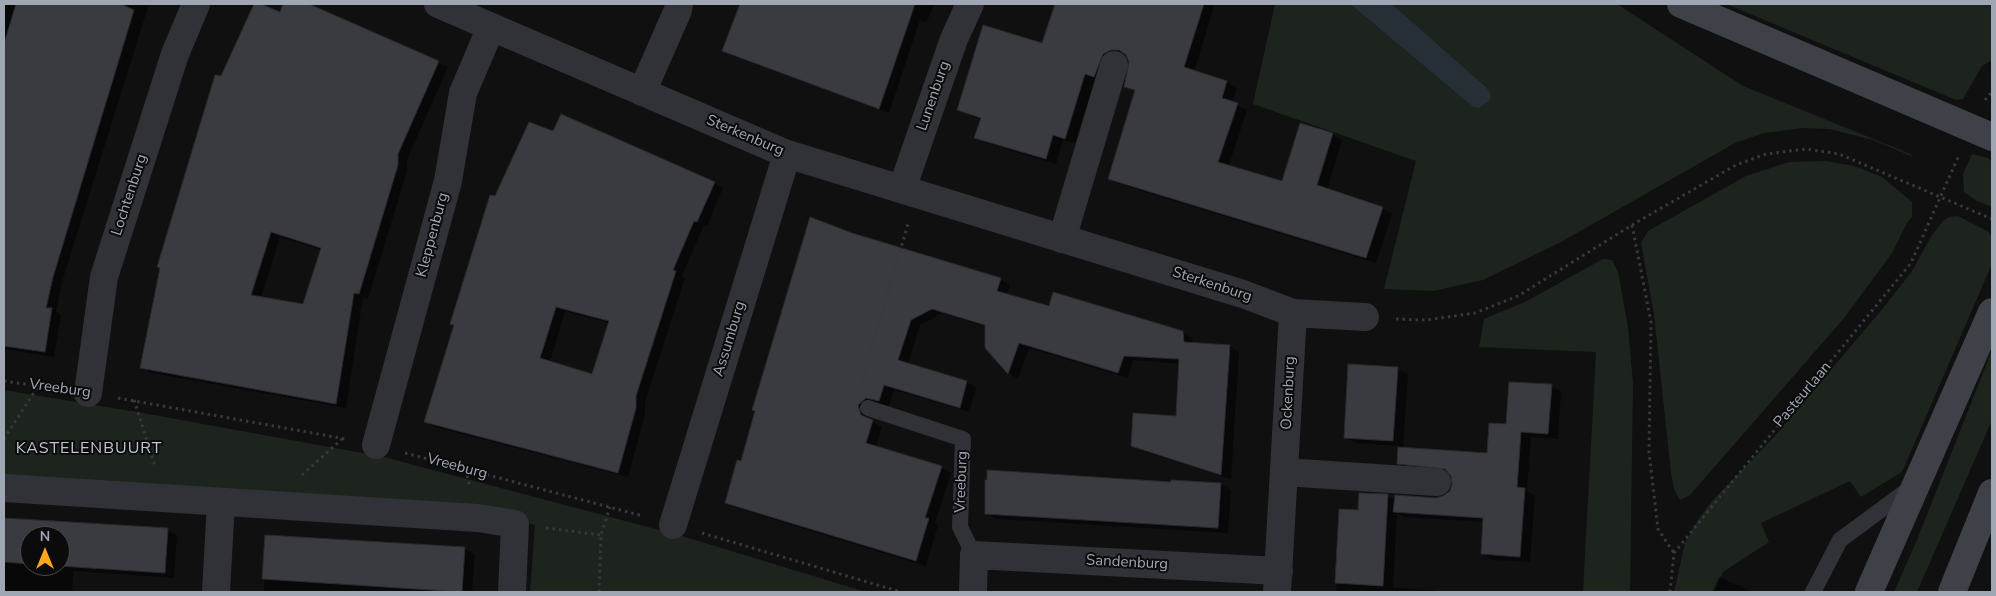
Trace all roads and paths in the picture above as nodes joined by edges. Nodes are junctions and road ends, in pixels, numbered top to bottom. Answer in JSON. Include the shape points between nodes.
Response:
{"nodes":[{"id":1,"x":196,"y":4,"type":"edge"},
{"id":2,"x":438,"y":4,"type":"edge"},
{"id":3,"x":679,"y":4,"type":"edge"},
{"id":4,"x":970,"y":4,"type":"edge"},
{"id":5,"x":1681,"y":4,"type":"edge"},
{"id":6,"x":490,"y":27,"type":"junction"},
{"id":7,"x":1114,"y":65,"type":"dead end"},
{"id":8,"x":642,"y":92,"type":"junction"},
{"id":9,"x":1992,"y":136,"type":"edge"},
{"id":10,"x":787,"y":154,"type":"junction"},
{"id":11,"x":902,"y":189,"type":"junction"},
{"id":12,"x":1941,"y":197,"type":"junction"},
{"id":13,"x":1992,"y":219,"type":"edge"},
{"id":14,"x":1632,"y":225,"type":"junction"},
{"id":15,"x":1062,"y":238,"type":"junction"},
{"id":16,"x":1992,"y":312,"type":"edge"},
{"id":17,"x":1293,"y":313,"type":"junction"},
{"id":18,"x":1365,"y":317,"type":"joint"},
{"id":19,"x":4,"y":381,"type":"edge"},
{"id":20,"x":38,"y":386,"type":"junction"},
{"id":21,"x":88,"y":393,"type":"junction"},
{"id":22,"x":134,"y":400,"type":"junction"},
{"id":23,"x":868,"y":408,"type":"joint"},
{"id":24,"x":4,"y":439,"type":"edge"},
{"id":25,"x":342,"y":439,"type":"junction"},
{"id":26,"x":376,"y":445,"type":"junction"},
{"id":27,"x":1284,"y":472,"type":"junction"},
{"id":28,"x":1437,"y":482,"type":"dead end"},
{"id":29,"x":1918,"y":482,"type":"junction"},
{"id":30,"x":4,"y":488,"type":"edge"},
{"id":31,"x":166,"y":499,"type":"junction"},
{"id":32,"x":221,"y":502,"type":"junction"},
{"id":33,"x":270,"y":505,"type":"junction"},
{"id":34,"x":1990,"y":505,"type":"edge"},
{"id":35,"x":610,"y":507,"type":"junction"},
{"id":36,"x":515,"y":524,"type":"junction"},
{"id":37,"x":673,"y":524,"type":"junction"},
{"id":38,"x":601,"y":535,"type":"junction"},
{"id":39,"x":1674,"y":553,"type":"junction"},
{"id":40,"x":974,"y":555,"type":"junction"},
{"id":41,"x":1278,"y":582,"type":"edge"},
{"id":42,"x":216,"y":592,"type":"edge"},
{"id":43,"x":512,"y":592,"type":"edge"},
{"id":44,"x":599,"y":592,"type":"edge"},
{"id":45,"x":901,"y":592,"type":"edge"},
{"id":46,"x":973,"y":592,"type":"edge"},
{"id":47,"x":1670,"y":592,"type":"edge"},
{"id":48,"x":1813,"y":592,"type":"edge"},
{"id":49,"x":1869,"y":592,"type":"edge"},
{"id":50,"x":1952,"y":592,"type":"edge"}],
"edges":[{"from":1,"to":21,"type":"street","name":"Lochtenburg","via":[[175,54],[104,277]]},
{"from":2,"to":6,"type":"street","name":"Sterkenburg"},
{"from":3,"to":8,"type":"street"},
{"from":4,"to":11,"type":"street","name":"Lunenburg","via":[[954,39]]},
{"from":5,"to":9,"type":"main road"},
{"from":6,"to":8,"type":"street","name":"Sterkenburg"},
{"from":6,"to":26,"type":"street","name":"Kleppenburg","via":[[463,93],[448,181]]},
{"from":7,"to":15,"type":"street"},
{"from":8,"to":10,"type":"street","name":"Sterkenburg"},
{"from":10,"to":11,"type":"street","name":"Sterkenburg"},
{"from":10,"to":37,"type":"street","name":"Assumburg"},
{"from":11,"to":15,"type":"street","name":"Sterkenburg"},
{"from":11,"to":23,"type":"path","via":[[908,225],[863,378]]},
{"from":12,"to":13,"type":"path"},
{"from":12,"to":14,"type":"path","via":[[1840,154],[1806,149],[1766,154],[1736,165]]},
{"from":12,"to":39,"type":"path","name":"Pasteurlaan","via":[[1911,264]]},
{"from":14,"to":18,"type":"path","via":[[1518,296],[1475,313],[1426,320]]},
{"from":14,"to":39,"type":"path","via":[[1650,322],[1650,452],[1658,529]]},
{"from":15,"to":17,"type":"street","name":"Sterkenburg","via":[[1243,294]]},
{"from":16,"to":29,"type":"main road"},
{"from":17,"to":18,"type":"street","name":"Sterkenburg"},
{"from":17,"to":27,"type":"street","name":"Ockenburg"},
{"from":19,"to":20,"type":"path","name":"Vreeburg"},
{"from":20,"to":21,"type":"path","name":"Vreeburg"},
{"from":20,"to":24,"type":"path"},
{"from":21,"to":22,"type":"path","name":"Vreeburg"},
{"from":22,"to":25,"type":"path","name":"Vreeburg"},
{"from":22,"to":31,"type":"path"},
{"from":23,"to":40,"type":"lane","name":"Vreeburg","via":[[963,439],[960,527]]},
{"from":25,"to":26,"type":"path","name":"Vreeburg"},
{"from":25,"to":33,"type":"path"},
{"from":26,"to":35,"type":"path","name":"Vreeburg"},
{"from":27,"to":28,"type":"street"},
{"from":27,"to":41,"type":"street","name":"Ockenburg"},
{"from":29,"to":48,"type":"lane","via":[[1840,540]]},
{"from":29,"to":49,"type":"main road"},
{"from":30,"to":31,"type":"street"},
{"from":31,"to":32,"type":"street"},
{"from":32,"to":33,"type":"street"},
{"from":32,"to":42,"type":"street"},
{"from":33,"to":36,"type":"street","via":[[478,518]]},
{"from":34,"to":50,"type":"main road"},
{"from":35,"to":37,"type":"path","name":"Vreeburg"},
{"from":35,"to":38,"type":"path"},
{"from":36,"to":38,"type":"path"},
{"from":36,"to":43,"type":"street"},
{"from":37,"to":45,"type":"path","name":"Vreeburg"},
{"from":38,"to":44,"type":"path"},
{"from":39,"to":47,"type":"path"},
{"from":40,"to":41,"type":"street","name":"Sandenburg"},
{"from":40,"to":46,"type":"street","name":"Vreeburg"}]}
